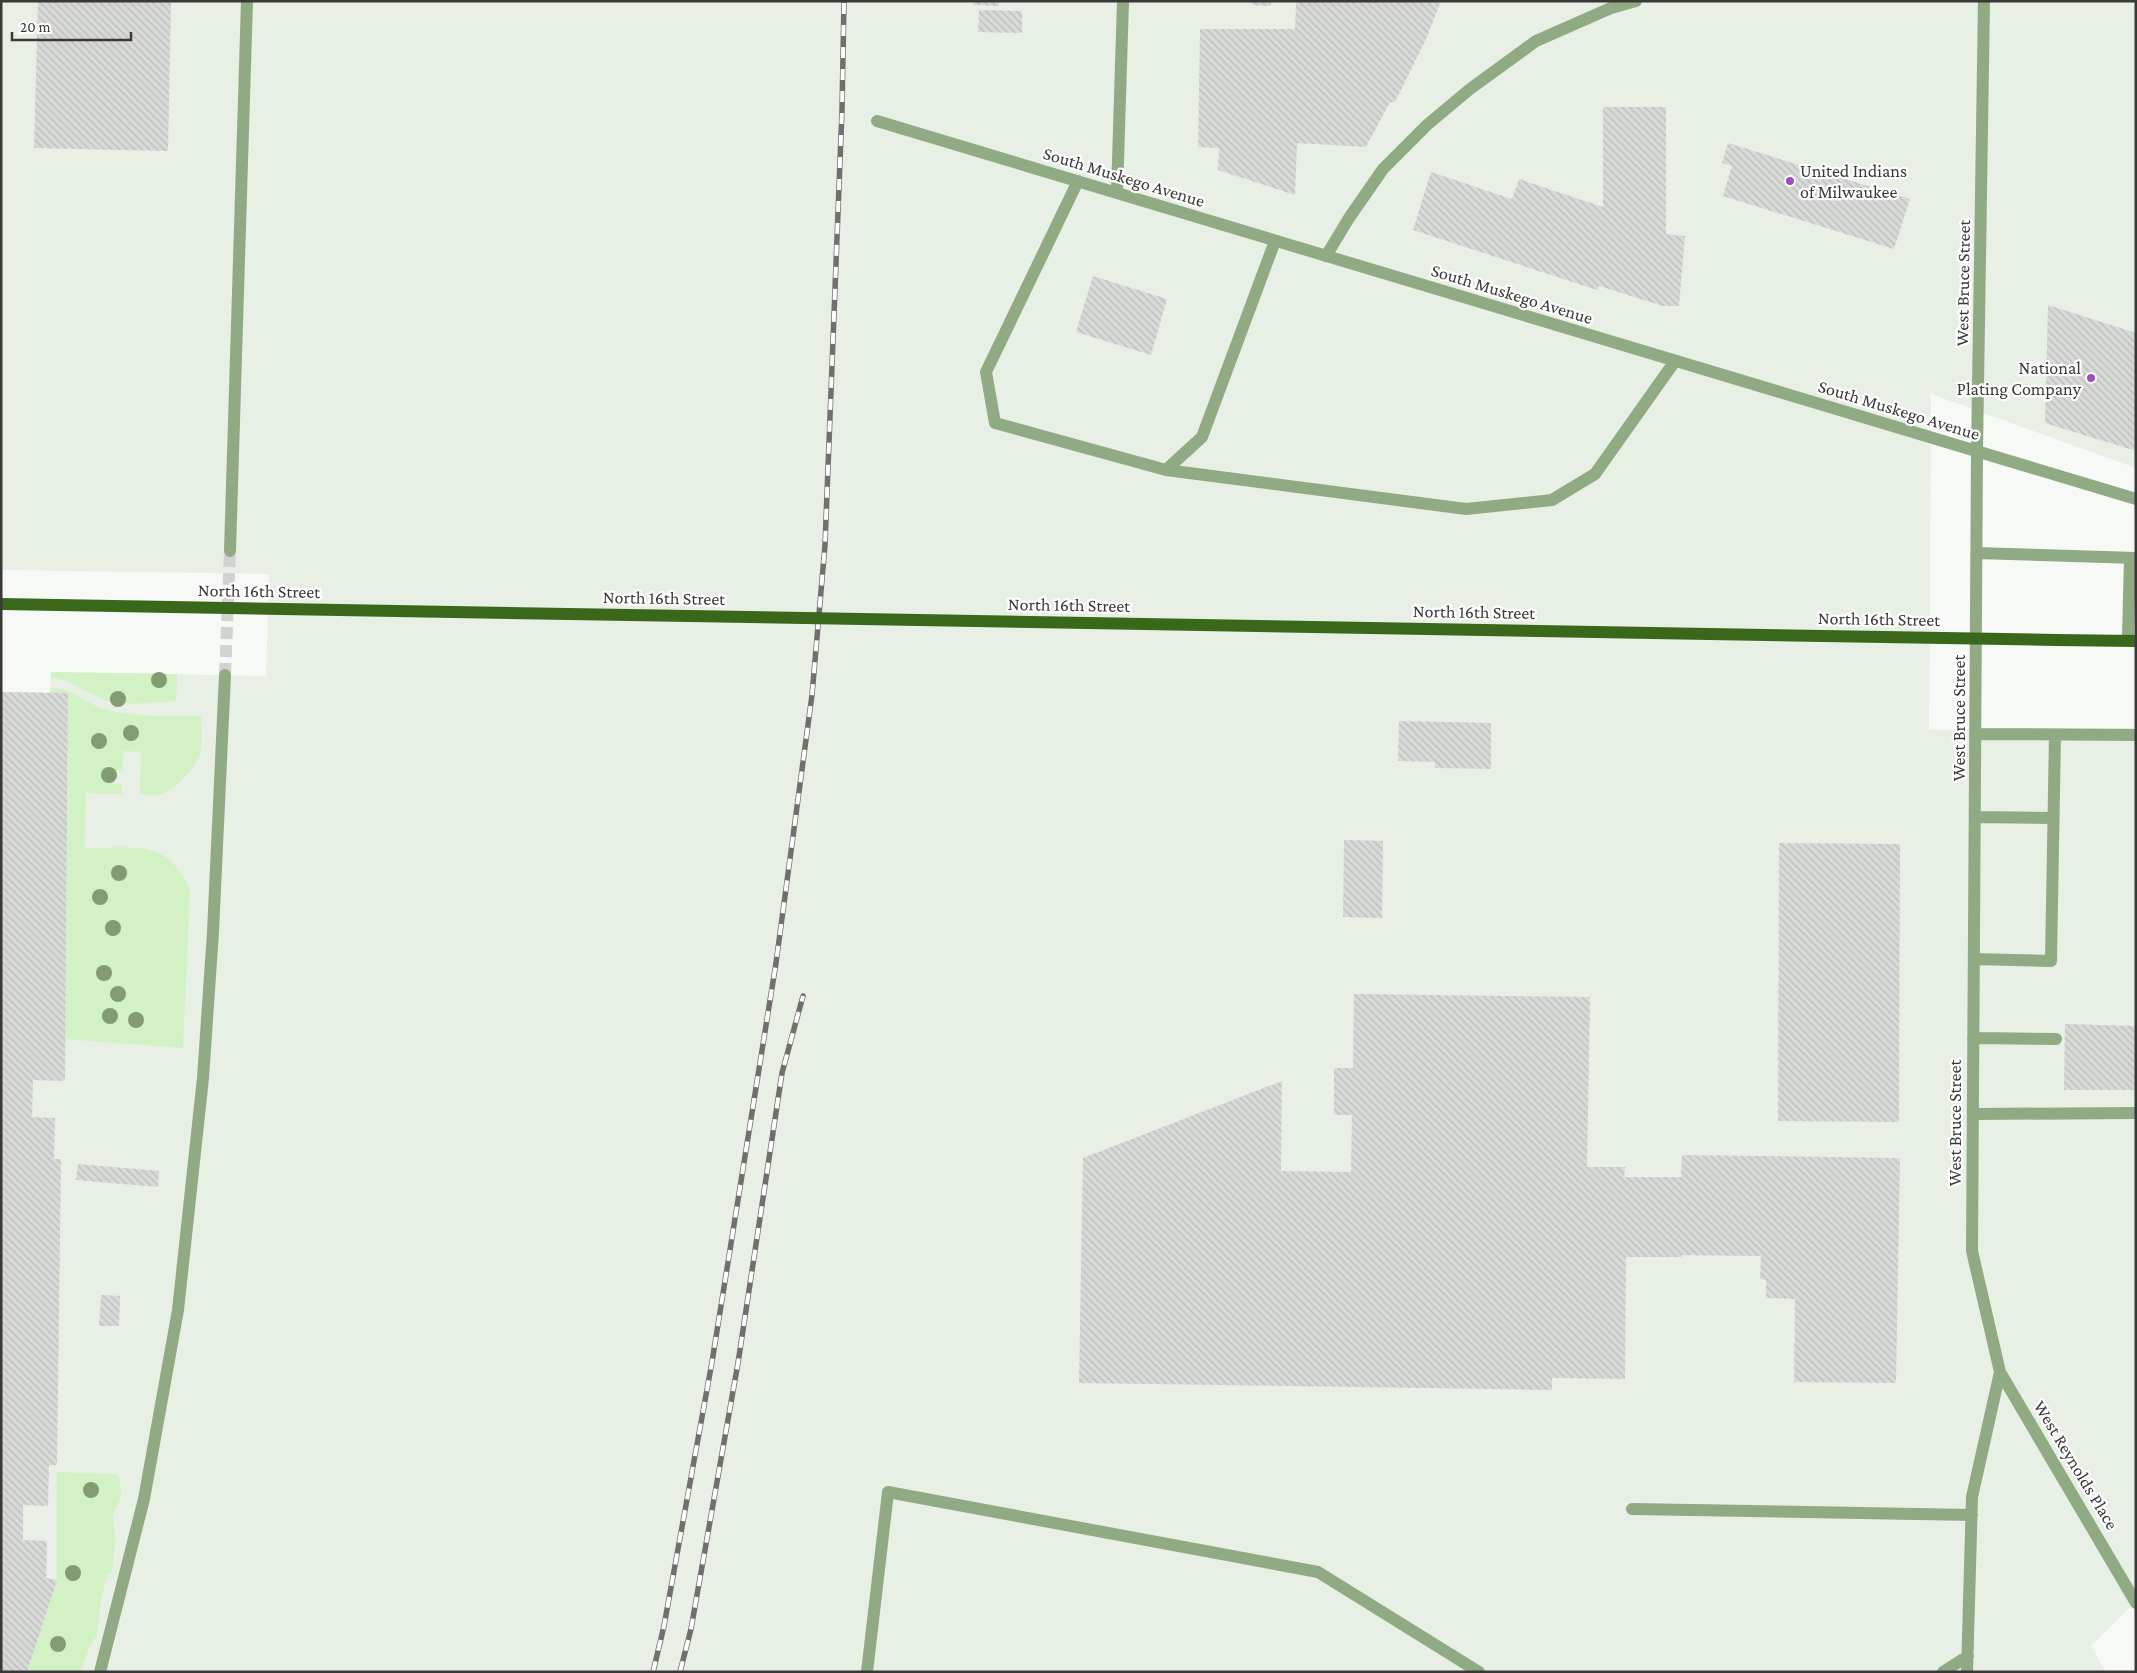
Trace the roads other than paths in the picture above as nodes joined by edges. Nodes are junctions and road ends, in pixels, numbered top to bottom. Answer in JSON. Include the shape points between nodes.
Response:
{"nodes":[{"id":1,"x":247,"y":1,"type":"edge"},
{"id":2,"x":1123,"y":1,"type":"edge"},
{"id":3,"x":1636,"y":1,"type":"edge"},
{"id":4,"x":1984,"y":1,"type":"edge"},
{"id":5,"x":877,"y":122,"type":"dead end"},
{"id":6,"x":1078,"y":182,"type":"junction"},
{"id":7,"x":1117,"y":193,"type":"junction"},
{"id":8,"x":1274,"y":240,"type":"junction"},
{"id":9,"x":1326,"y":256,"type":"junction"},
{"id":10,"x":1675,"y":361,"type":"junction"},
{"id":11,"x":1977,"y":451,"type":"junction"},
{"id":12,"x":1166,"y":470,"type":"junction"},
{"id":13,"x":2136,"y":499,"type":"edge"},
{"id":14,"x":230,"y":551,"type":"tunnel mouth"},
{"id":15,"x":1977,"y":553,"type":"junction"},
{"id":16,"x":2133,"y":558,"type":"edge"},
{"id":17,"x":1,"y":604,"type":"edge"},
{"id":18,"x":2132,"y":639,"type":"edge"},
{"id":19,"x":225,"y":675,"type":"tunnel mouth"},
{"id":20,"x":1976,"y":734,"type":"junction"},
{"id":21,"x":2054,"y":735,"type":"junction"},
{"id":22,"x":2136,"y":735,"type":"edge"},
{"id":23,"x":1975,"y":817,"type":"junction"},
{"id":24,"x":2053,"y":818,"type":"junction"},
{"id":25,"x":1974,"y":959,"type":"junction"},
{"id":26,"x":1974,"y":1038,"type":"junction"},
{"id":27,"x":2056,"y":1039,"type":"dead end"},
{"id":28,"x":1973,"y":1114,"type":"junction"},
{"id":29,"x":2134,"y":1114,"type":"dead end"},
{"id":30,"x":2000,"y":1372,"type":"junction"},
{"id":31,"x":1632,"y":1509,"type":"dead end"},
{"id":32,"x":1972,"y":1515,"type":"junction"},
{"id":33,"x":2136,"y":1603,"type":"edge"},
{"id":34,"x":1968,"y":1656,"type":"junction"},
{"id":35,"x":100,"y":1672,"type":"edge"},
{"id":36,"x":867,"y":1672,"type":"edge"},
{"id":37,"x":1479,"y":1672,"type":"edge"},
{"id":38,"x":1943,"y":1672,"type":"edge"},
{"id":39,"x":1968,"y":1672,"type":"edge"}],
"edges":[{"from":1,"to":14,"type":"street"},
{"from":2,"to":7,"type":"street"},
{"from":3,"to":9,"type":"street","via":[[1611,8],[1536,41],[1470,89],[1427,125],[1383,169]]},
{"from":4,"to":11,"type":"street","name":"West Bruce Street"},
{"from":5,"to":6,"type":"street","name":"South Muskego Avenue"},
{"from":6,"to":7,"type":"street","name":"South Muskego Avenue"},
{"from":6,"to":12,"type":"street","via":[[986,372],[995,423]]},
{"from":7,"to":8,"type":"street","name":"South Muskego Avenue"},
{"from":8,"to":9,"type":"street","name":"South Muskego Avenue"},
{"from":8,"to":12,"type":"street","via":[[1202,437]]},
{"from":9,"to":10,"type":"street","name":"South Muskego Avenue"},
{"from":10,"to":11,"type":"street","name":"South Muskego Avenue"},
{"from":10,"to":12,"type":"street","via":[[1595,474],[1552,500],[1466,509]]},
{"from":11,"to":13,"type":"street","name":"South Muskego Avenue"},
{"from":11,"to":15,"type":"street","name":"West Bruce Street"},
{"from":15,"to":16,"type":"street"},
{"from":15,"to":20,"type":"street","name":"West Bruce Street"},
{"from":16,"to":18,"type":"street"},
{"from":17,"to":18,"type":"main road","name":"North 16th Street","bridge":true},
{"from":19,"to":35,"type":"street","via":[[203,1078],[178,1310],[144,1499]]},
{"from":20,"to":21,"type":"street"},
{"from":20,"to":23,"type":"street","name":"West Bruce Street"},
{"from":21,"to":22,"type":"street"},
{"from":21,"to":24,"type":"street"},
{"from":23,"to":24,"type":"street"},
{"from":23,"to":25,"type":"street","name":"West Bruce Street"},
{"from":24,"to":25,"type":"street","via":[[2050,961]]},
{"from":25,"to":26,"type":"street","name":"West Bruce Street"},
{"from":26,"to":27,"type":"street"},
{"from":26,"to":28,"type":"street","name":"West Bruce Street"},
{"from":28,"to":29,"type":"street"},
{"from":28,"to":30,"type":"street","name":"West Bruce Street","via":[[1972,1251]]},
{"from":30,"to":32,"type":"street","via":[[1972,1497]]},
{"from":30,"to":33,"type":"street","name":"West Reynolds Place"},
{"from":31,"to":32,"type":"street"},
{"from":32,"to":34,"type":"street"},
{"from":34,"to":38,"type":"street"},
{"from":34,"to":39,"type":"street"},
{"from":36,"to":37,"type":"street","via":[[888,1492],[1318,1572]]}]}
